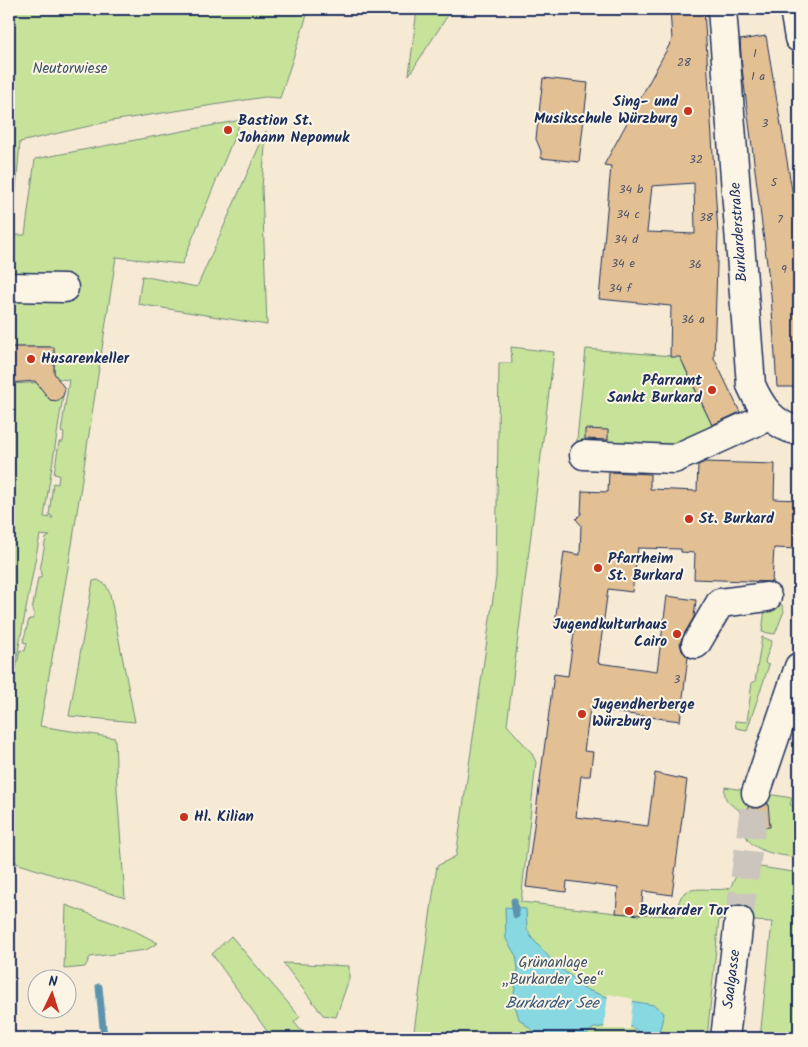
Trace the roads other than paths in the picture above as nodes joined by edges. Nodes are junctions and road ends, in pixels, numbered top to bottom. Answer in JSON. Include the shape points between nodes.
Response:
{"nodes":[{"id":1,"x":722,"y":9,"type":"edge"},
{"id":2,"x":794,"y":9,"type":"edge"},
{"id":3,"x":799,"y":38,"type":"edge"},
{"id":4,"x":9,"y":287,"type":"edge"},
{"id":5,"x":64,"y":288,"type":"dead end"},
{"id":6,"x":769,"y":416,"type":"junction"},
{"id":7,"x":799,"y":431,"type":"edge"},
{"id":8,"x":584,"y":455,"type":"dead end"},
{"id":9,"x":767,"y":597,"type":"dead end"},
{"id":10,"x":696,"y":644,"type":"dead end"},
{"id":11,"x":799,"y":667,"type":"edge"},
{"id":12,"x":756,"y":792,"type":"tunnel mouth"},
{"id":13,"x":739,"y":920,"type":"tunnel mouth"},
{"id":14,"x":725,"y":1038,"type":"edge"}],
"edges":[{"from":1,"to":6,"type":"street","name":"Burkarderstraße","via":[[751,385]]},
{"from":2,"to":3,"type":"street"},
{"from":4,"to":5,"type":"street"},
{"from":6,"to":7,"type":"street","name":"Burkarderstraße"},
{"from":6,"to":8,"type":"street","via":[[674,459]]},
{"from":9,"to":10,"type":"street","via":[[720,603]]},
{"from":11,"to":12,"type":"street"},
{"from":13,"to":14,"type":"street","name":"Saalgasse"}]}
